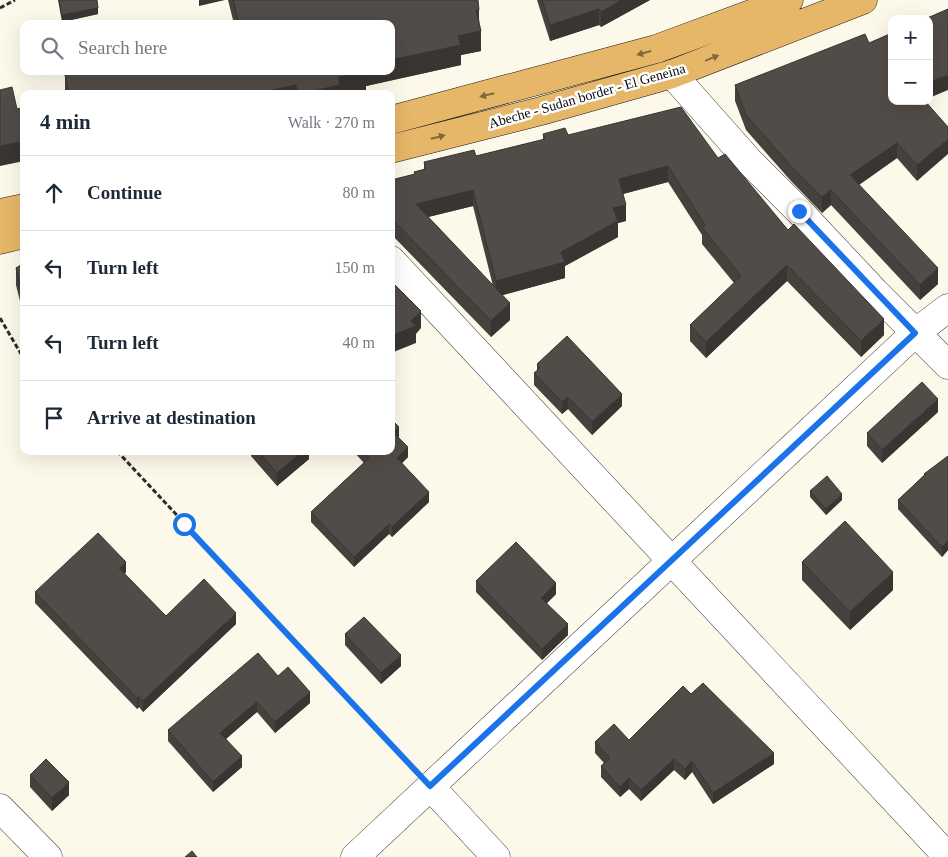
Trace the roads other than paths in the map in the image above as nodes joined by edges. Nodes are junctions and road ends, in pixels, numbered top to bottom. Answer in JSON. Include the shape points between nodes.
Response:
{"nodes":[{"id":1,"x":788,"y":0,"type":"edge"},
{"id":2,"x":861,"y":0,"type":"edge"},
{"id":3,"x":672,"y":74,"type":"junction"},
{"id":4,"x":534,"y":83,"type":"junction"},
{"id":5,"x":540,"y":111,"type":"junction"},
{"id":6,"x":395,"y":119,"type":"edge"},
{"id":7,"x":395,"y":148,"type":"edge"},
{"id":8,"x":20,"y":209,"type":"edge"},
{"id":9,"x":0,"y":213,"type":"edge"},
{"id":10,"x":20,"y":235,"type":"edge"},
{"id":11,"x":0,"y":240,"type":"edge"},
{"id":12,"x":395,"y":264,"type":"edge"},
{"id":13,"x":948,"y":308,"type":"edge"},
{"id":14,"x":915,"y":333,"type":"junction"},
{"id":15,"x":948,"y":365,"type":"edge"},
{"id":16,"x":671,"y":561,"type":"junction"},
{"id":17,"x":430,"y":786,"type":"junction"},
{"id":18,"x":0,"y":808,"type":"edge"},
{"id":19,"x":48,"y":857,"type":"edge"},
{"id":20,"x":355,"y":857,"type":"edge"},
{"id":21,"x":496,"y":857,"type":"edge"},
{"id":22,"x":948,"y":857,"type":"edge"}],
"edges":[{"from":1,"to":4,"type":"highway","name":"Abeche - Sudan border - El Geneina","one_way":true,"via":[[656,49]]},
{"from":3,"to":2,"type":"highway","name":"Abeche - Sudan border - El Geneina","one_way":true},
{"from":3,"to":5,"type":"highway","name":"Abeche - Sudan border - El Geneina"},
{"from":3,"to":14,"type":"street","via":[[750,162]]},
{"from":4,"to":5,"type":"highway"},
{"from":4,"to":6,"type":"highway","name":"Abeche - Sudan border - El Geneina","one_way":true},
{"from":7,"to":5,"type":"highway","name":"Abeche - Sudan border - El Geneina","one_way":true},
{"from":8,"to":9,"type":"highway"},
{"from":10,"to":11,"type":"highway"},
{"from":12,"to":16,"type":"street"},
{"from":13,"to":14,"type":"street"},
{"from":14,"to":15,"type":"street"},
{"from":14,"to":16,"type":"street"},
{"from":16,"to":17,"type":"street"},
{"from":16,"to":22,"type":"street"},
{"from":17,"to":20,"type":"street"},
{"from":17,"to":21,"type":"street"},
{"from":18,"to":19,"type":"street"}]}
